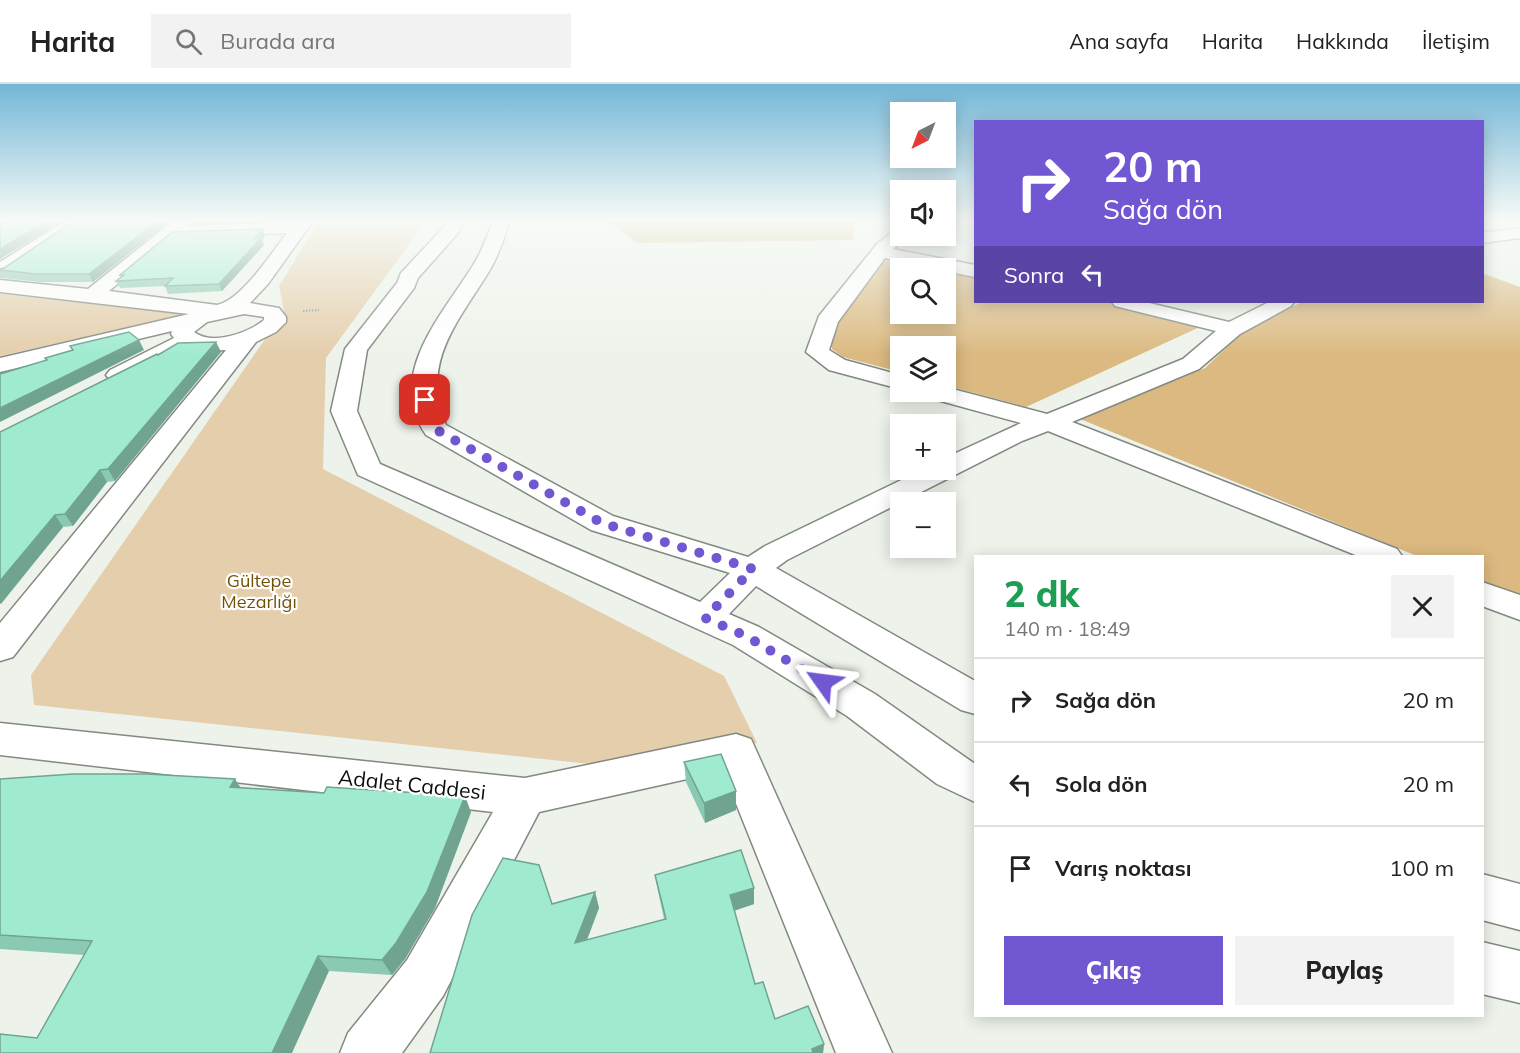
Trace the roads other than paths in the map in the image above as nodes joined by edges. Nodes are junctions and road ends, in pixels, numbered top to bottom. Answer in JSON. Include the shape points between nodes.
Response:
{"nodes":[{"id":1,"x":127,"y":266,"type":"edge"},
{"id":2,"x":271,"y":266,"type":"edge"},
{"id":3,"x":418,"y":266,"type":"edge"},
{"id":4,"x":481,"y":266,"type":"edge"},
{"id":5,"x":869,"y":266,"type":"edge"},
{"id":6,"x":951,"y":266,"type":"edge"},
{"id":7,"x":974,"y":271,"type":"edge"},
{"id":8,"x":261,"y":280,"type":"junction"},
{"id":9,"x":0,"y":286,"type":"edge"},
{"id":10,"x":92,"y":295,"type":"junction"},
{"id":11,"x":1126,"y":303,"type":"edge"},
{"id":12,"x":1282,"y":303,"type":"edge"},
{"id":13,"x":225,"y":311,"type":"junction"},
{"id":14,"x":272,"y":312,"type":"junction"},
{"id":15,"x":193,"y":329,"type":"junction"},
{"id":16,"x":1232,"y":329,"type":"junction"},
{"id":17,"x":248,"y":337,"type":"junction"},
{"id":18,"x":0,"y":365,"type":"edge"},
{"id":19,"x":890,"y":379,"type":"edge"},
{"id":20,"x":94,"y":387,"type":"edge"},
{"id":21,"x":956,"y":398,"type":"edge"},
{"id":22,"x":1048,"y":422,"type":"junction"},
{"id":23,"x":956,"y":463,"type":"edge"},
{"id":24,"x":922,"y":480,"type":"edge"},
{"id":25,"x":1383,"y":555,"type":"edge"},
{"id":26,"x":753,"y":569,"type":"junction"},
{"id":27,"x":1484,"y":594,"type":"edge"},
{"id":28,"x":1520,"y":608,"type":"edge"},
{"id":29,"x":705,"y":618,"type":"junction"},
{"id":30,"x":0,"y":648,"type":"edge"},
{"id":31,"x":974,"y":698,"type":"edge"},
{"id":32,"x":0,"y":739,"type":"edge"},
{"id":33,"x":974,"y":783,"type":"edge"},
{"id":34,"x":525,"y":797,"type":"junction"},
{"id":35,"x":1484,"y":898,"type":"edge"},
{"id":36,"x":1520,"y":908,"type":"edge"},
{"id":37,"x":1484,"y":968,"type":"edge"},
{"id":38,"x":1520,"y":977,"type":"edge"},
{"id":39,"x":368,"y":1053,"type":"edge"},
{"id":40,"x":864,"y":1053,"type":"edge"}],
"edges":[{"from":1,"to":10,"type":"street"},
{"from":2,"to":8,"type":"street"},
{"from":3,"to":29,"type":"street","via":[[356,349],[344,411],[368,469]]},
{"from":4,"to":26,"type":"street","via":[[438,331],[426,365],[425,400],[435,429],[602,523]]},
{"from":5,"to":19,"type":"street","via":[[827,321],[817,352],[837,365]]},
{"from":6,"to":7,"type":"street"},
{"from":8,"to":13,"type":"street"},
{"from":8,"to":14,"type":"street"},
{"from":9,"to":10,"type":"street"},
{"from":10,"to":13,"type":"street"},
{"from":11,"to":16,"type":"street"},
{"from":12,"to":16,"type":"street"},
{"from":13,"to":14,"type":"street","via":[[256,308]]},
{"from":13,"to":15,"type":"street"},
{"from":14,"to":17,"type":"street","via":[[275,322]]},
{"from":15,"to":17,"type":"street","via":[[192,342],[218,343]]},
{"from":15,"to":18,"type":"street"},
{"from":15,"to":20,"type":"street"},
{"from":16,"to":22,"type":"street","via":[[1191,364]]},
{"from":17,"to":30,"type":"street"},
{"from":21,"to":22,"type":"street"},
{"from":22,"to":23,"type":"street"},
{"from":22,"to":25,"type":"street"},
{"from":24,"to":26,"type":"street","via":[[776,552]]},
{"from":26,"to":29,"type":"street"},
{"from":26,"to":31,"type":"street"},
{"from":27,"to":28,"type":"street"},
{"from":29,"to":33,"type":"street","via":[[746,636],[861,705],[952,772]]},
{"from":32,"to":34,"type":"street","name":"Adalet Caddesi"},
{"from":34,"to":39,"type":"street","via":[[425,978]]},
{"from":34,"to":40,"type":"street","name":"Adalet Caddesi","via":[[736,751]]},
{"from":35,"to":36,"type":"street"},
{"from":37,"to":38,"type":"street"}]}
